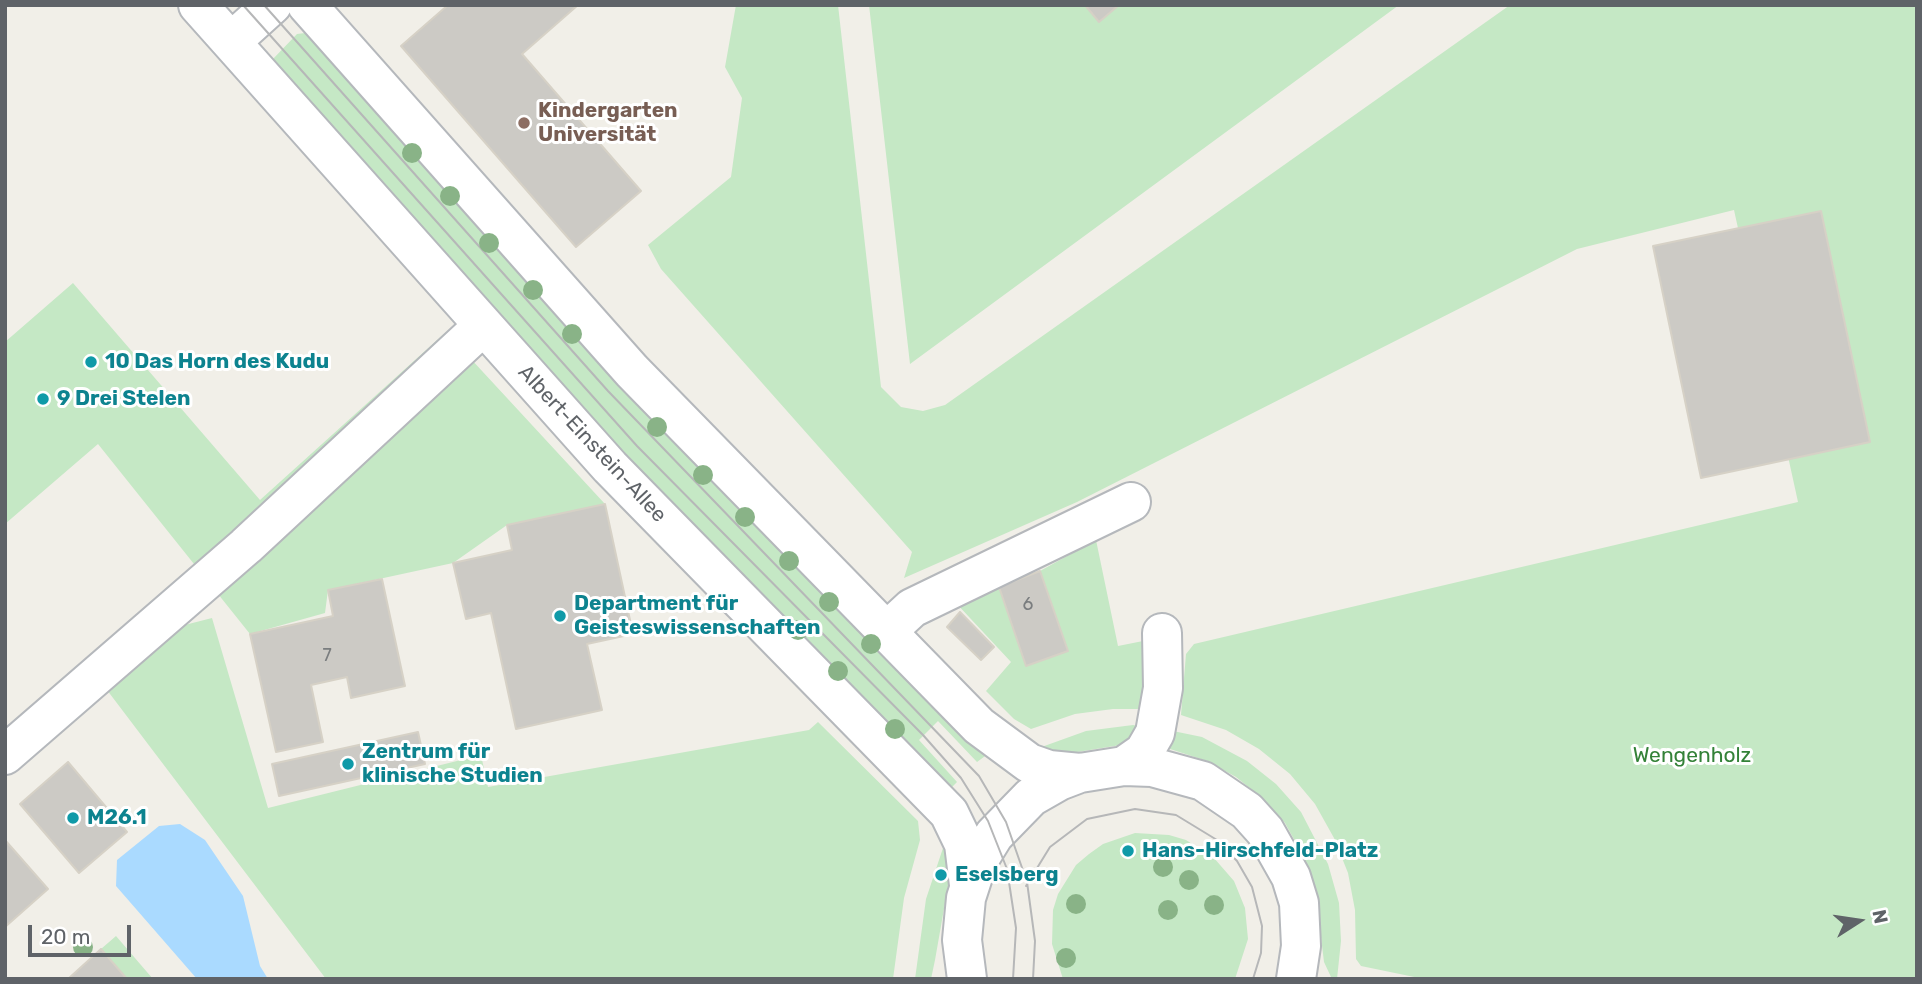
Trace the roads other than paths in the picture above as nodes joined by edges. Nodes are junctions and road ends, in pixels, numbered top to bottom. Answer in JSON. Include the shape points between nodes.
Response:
{"nodes":[{"id":1,"x":198,"y":5,"type":"edge"},
{"id":2,"x":272,"y":5,"type":"edge"},
{"id":3,"x":307,"y":5,"type":"edge"},
{"id":4,"x":231,"y":42,"type":"junction"},
{"id":5,"x":483,"y":326,"type":"junction"},
{"id":6,"x":1131,"y":502,"type":"dead end"},
{"id":7,"x":886,"y":632,"type":"junction"},
{"id":8,"x":1162,"y":633,"type":"dead end"},
{"id":9,"x":5,"y":755,"type":"edge"},
{"id":10,"x":1124,"y":766,"type":"junction"},
{"id":11,"x":1080,"y":773,"type":"junction"},
{"id":12,"x":969,"y":885,"type":"junction"},
{"id":13,"x":962,"y":926,"type":"junction"},
{"id":14,"x":1304,"y":968,"type":"edge"},
{"id":15,"x":945,"y":979,"type":"edge"},
{"id":16,"x":967,"y":979,"type":"edge"}],
"edges":[{"from":1,"to":4,"type":"street","name":"Albert-Einstein-Allee"},
{"from":2,"to":4,"type":"street"},
{"from":3,"to":7,"type":"street","via":[[632,371]]},
{"from":4,"to":5,"type":"street","name":"Albert-Einstein-Allee"},
{"from":5,"to":9,"type":"street","via":[[246,546]]},
{"from":5,"to":12,"type":"street","name":"Albert-Einstein-Allee","via":[[610,467],[949,813],[964,844]]},
{"from":6,"to":7,"type":"street","via":[[912,608]]},
{"from":7,"to":11,"type":"street","via":[[1009,752],[1038,767]]},
{"from":8,"to":10,"type":"street","via":[[1163,688],[1155,733],[1144,752]]},
{"from":10,"to":11,"type":"street"},
{"from":10,"to":14,"type":"street","via":[[1178,772],[1203,781],[1247,811],[1265,831],[1292,877],[1299,903]]},
{"from":11,"to":12,"type":"street","via":[[1044,789],[1018,808],[986,847]]},
{"from":12,"to":13,"type":"street"},
{"from":13,"to":15,"type":"street"},
{"from":13,"to":16,"type":"street"}]}
